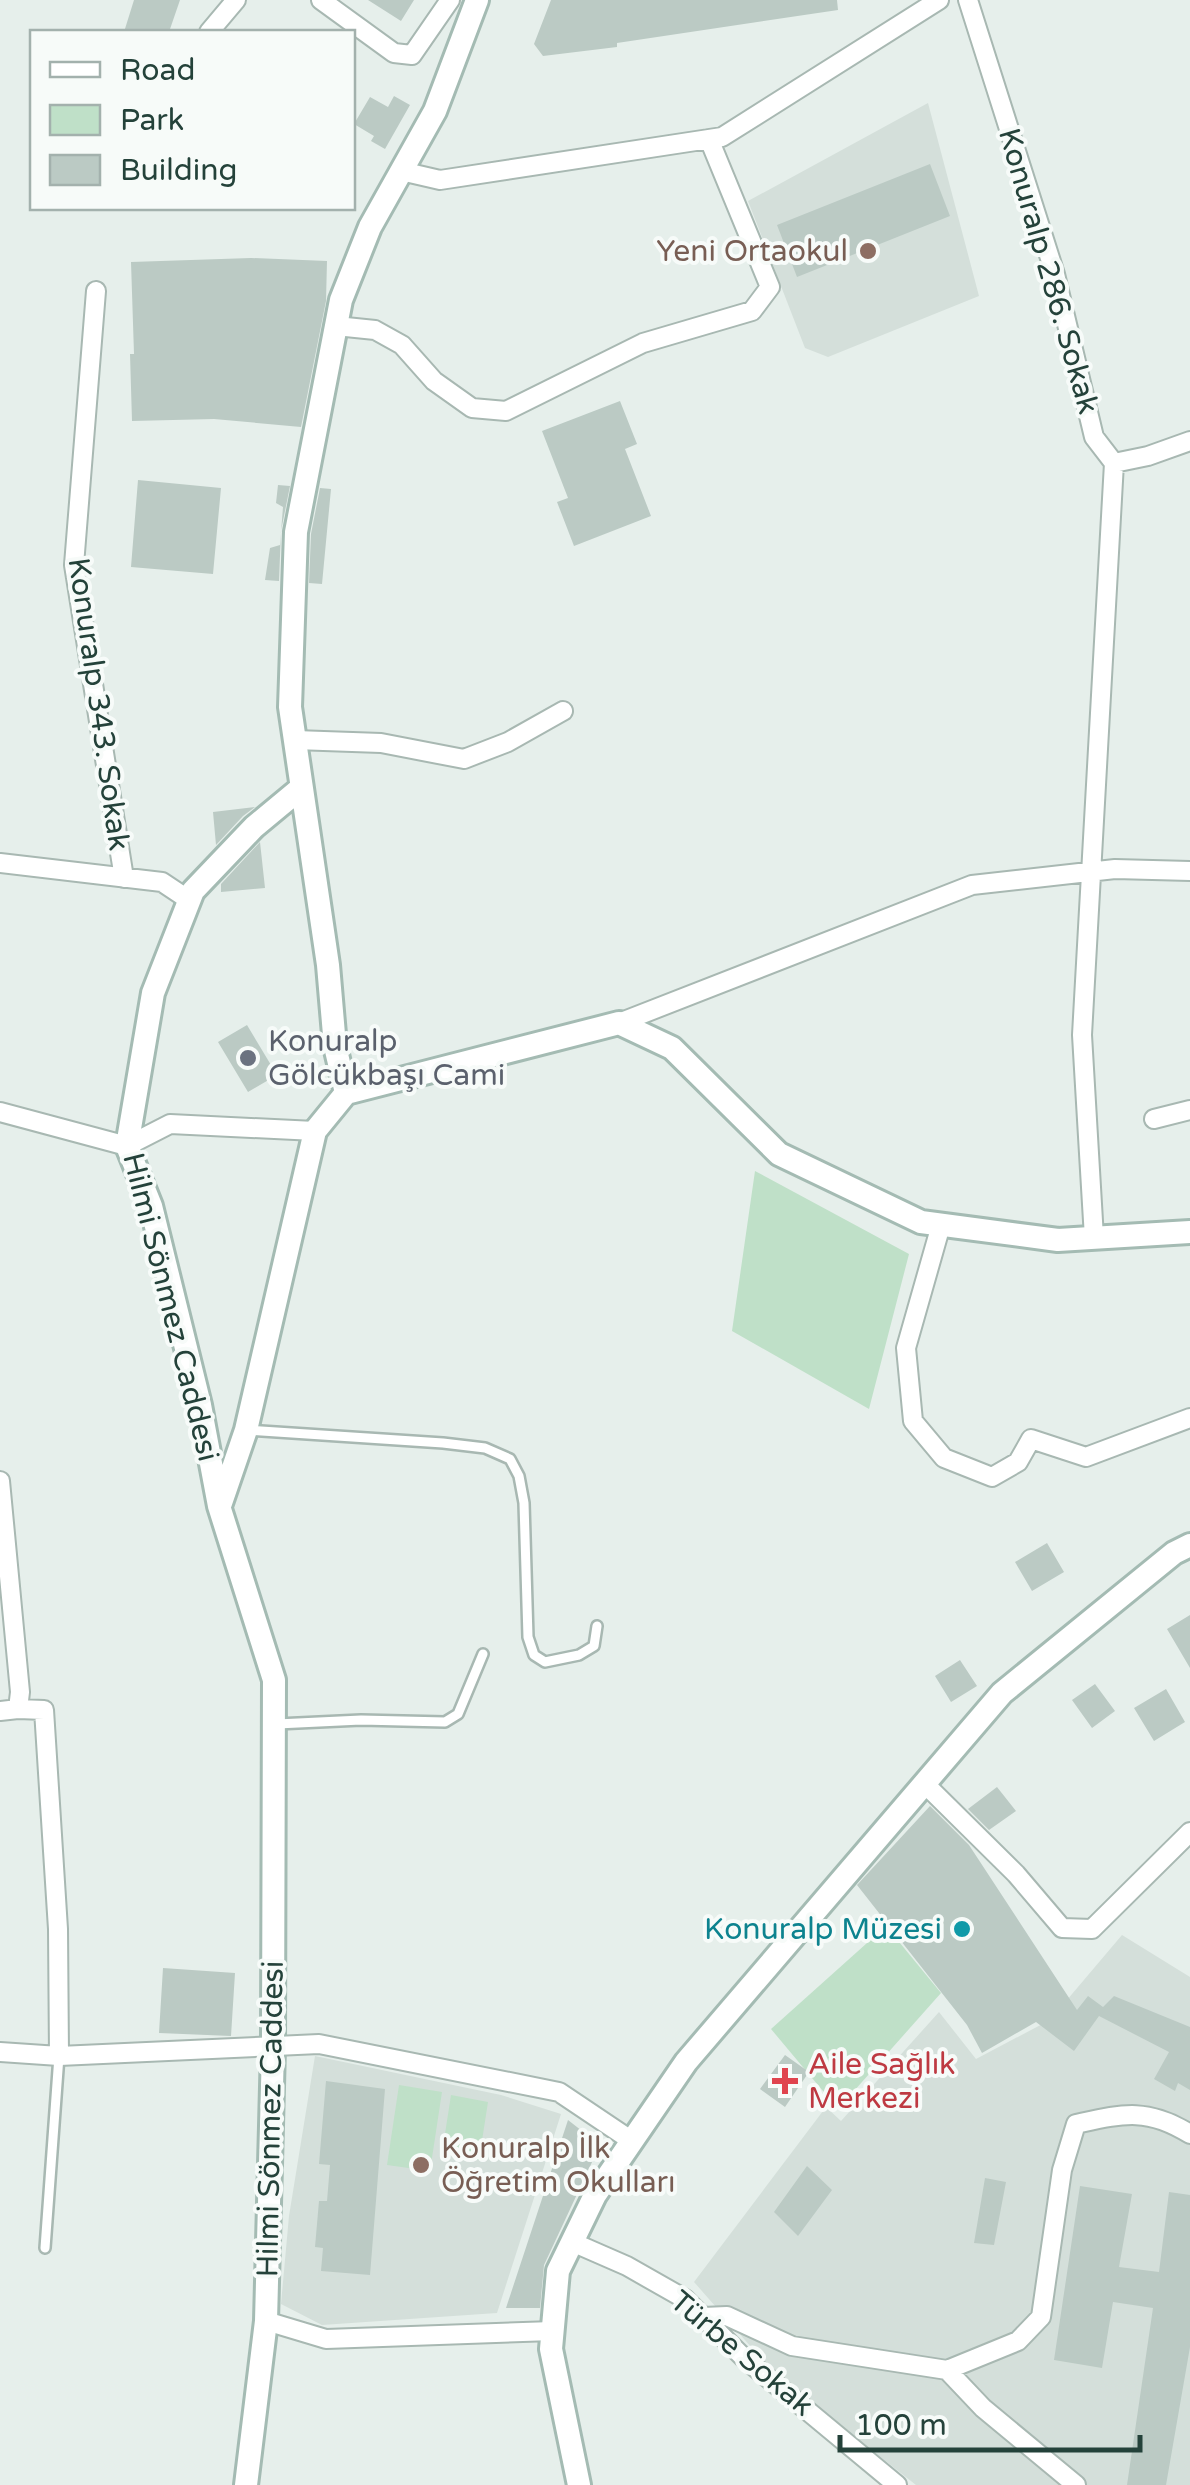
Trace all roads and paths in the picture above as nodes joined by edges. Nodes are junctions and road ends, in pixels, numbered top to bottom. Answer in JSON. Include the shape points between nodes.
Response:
{"nodes":[{"id":1,"x":236,"y":0,"type":"edge"},
{"id":2,"x":321,"y":0,"type":"edge"},
{"id":3,"x":450,"y":0,"type":"edge"},
{"id":4,"x":477,"y":0,"type":"edge"},
{"id":5,"x":939,"y":0,"type":"edge"},
{"id":6,"x":968,"y":0,"type":"edge"},
{"id":7,"x":212,"y":30,"type":"edge"},
{"id":8,"x":709,"y":139,"type":"junction"},
{"id":9,"x":401,"y":172,"type":"junction"},
{"id":10,"x":96,"y":291,"type":"dead end"},
{"id":11,"x":336,"y":326,"type":"junction"},
{"id":12,"x":1190,"y":441,"type":"edge"},
{"id":13,"x":1114,"y":462,"type":"junction"},
{"id":14,"x":564,"y":710,"type":"dead end"},
{"id":15,"x":294,"y":740,"type":"junction"},
{"id":16,"x":302,"y":788,"type":"junction"},
{"id":17,"x":0,"y":863,"type":"edge"},
{"id":18,"x":1092,"y":871,"type":"junction"},
{"id":19,"x":1190,"y":871,"type":"edge"},
{"id":20,"x":124,"y":878,"type":"junction"},
{"id":21,"x":189,"y":900,"type":"junction"},
{"id":22,"x":619,"y":1023,"type":"junction"},
{"id":23,"x":346,"y":1093,"type":"junction"},
{"id":24,"x":1190,"y":1110,"type":"edge"},
{"id":25,"x":0,"y":1112,"type":"edge"},
{"id":26,"x":1154,"y":1119,"type":"dead end"},
{"id":27,"x":315,"y":1131,"type":"junction"},
{"id":28,"x":127,"y":1146,"type":"junction"},
{"id":29,"x":942,"y":1225,"type":"junction"},
{"id":30,"x":1190,"y":1232,"type":"edge"},
{"id":31,"x":1094,"y":1238,"type":"junction"},
{"id":32,"x":1190,"y":1418,"type":"edge"},
{"id":33,"x":246,"y":1430,"type":"junction"},
{"id":34,"x":0,"y":1481,"type":"edge"},
{"id":35,"x":220,"y":1506,"type":"junction"},
{"id":36,"x":1190,"y":1544,"type":"edge"},
{"id":37,"x":597,"y":1626,"type":"dead end"},
{"id":38,"x":482,"y":1654,"type":"dead end"},
{"id":39,"x":9,"y":1710,"type":"edge"},
{"id":40,"x":274,"y":1724,"type":"junction"},
{"id":41,"x":925,"y":1784,"type":"junction"},
{"id":42,"x":1190,"y":1832,"type":"edge"},
{"id":43,"x":273,"y":2048,"type":"junction"},
{"id":44,"x":0,"y":2052,"type":"edge"},
{"id":45,"x":59,"y":2056,"type":"junction"},
{"id":46,"x":1190,"y":2134,"type":"edge"},
{"id":47,"x":632,"y":2141,"type":"junction"},
{"id":48,"x":572,"y":2242,"type":"junction"},
{"id":49,"x":46,"y":2248,"type":"dead end"},
{"id":50,"x":703,"y":2317,"type":"junction"},
{"id":51,"x":266,"y":2321,"type":"junction"},
{"id":52,"x":553,"y":2330,"type":"junction"},
{"id":53,"x":946,"y":2370,"type":"junction"},
{"id":54,"x":246,"y":2485,"type":"edge"},
{"id":55,"x":579,"y":2485,"type":"edge"},
{"id":56,"x":897,"y":2485,"type":"edge"},
{"id":57,"x":1076,"y":2485,"type":"edge"}],
"edges":[{"from":1,"to":7,"type":"street"},
{"from":2,"to":3,"type":"street","via":[[394,53],[412,55]]},
{"from":4,"to":9,"type":"street","via":[[435,111]]},
{"from":5,"to":8,"type":"street","via":[[722,137]]},
{"from":6,"to":13,"type":"street","name":"Konuralp 286. Sokak","via":[[1055,274],[1094,437]]},
{"from":8,"to":9,"type":"street","via":[[440,180]]},
{"from":8,"to":11,"type":"street","via":[[770,288],[752,311],[643,342],[506,411],[472,408],[434,381],[402,345],[375,330]]},
{"from":9,"to":11,"type":"street","via":[[370,227]]},
{"from":10,"to":20,"type":"street","name":"Konuralp 343. Sokak","via":[[74,565]]},
{"from":11,"to":15,"type":"street","via":[[296,532]]},
{"from":12,"to":13,"type":"street"},
{"from":13,"to":18,"type":"street"},
{"from":14,"to":15,"type":"street","via":[[464,759],[381,744]]},
{"from":15,"to":16,"type":"street"},
{"from":16,"to":21,"type":"street","name":"Hilmi Sönmez Caddesi","via":[[254,828]]},
{"from":16,"to":23,"type":"street"},
{"from":17,"to":20,"type":"street"},
{"from":18,"to":19,"type":"street"},
{"from":18,"to":22,"type":"street","via":[[972,886]]},
{"from":18,"to":31,"type":"street","via":[[1082,1035]]},
{"from":20,"to":21,"type":"street","via":[[162,882]]},
{"from":21,"to":28,"type":"street","name":"Hilmi Sönmez Caddesi","via":[[152,993]]},
{"from":22,"to":23,"type":"street"},
{"from":22,"to":29,"type":"street","via":[[672,1048],[779,1154],[921,1222]]},
{"from":23,"to":27,"type":"street","name":"Hilmi Sönmez Caddesi"},
{"from":24,"to":26,"type":"street"},
{"from":25,"to":28,"type":"street"},
{"from":27,"to":28,"type":"street","via":[[170,1124]]},
{"from":27,"to":33,"type":"street","name":"Hilmi Sönmez Caddesi"},
{"from":28,"to":35,"type":"street","name":"Hilmi Sönmez Caddesi","via":[[160,1240]]},
{"from":29,"to":31,"type":"street","via":[[1058,1240]]},
{"from":29,"to":32,"type":"street","via":[[906,1348],[912,1421],[944,1458],[992,1477],[1018,1462],[1031,1439],[1086,1457]]},
{"from":30,"to":31,"type":"street"},
{"from":33,"to":35,"type":"street","name":"Hilmi Sönmez Caddesi"},
{"from":33,"to":37,"type":"lane","via":[[457,1445],[510,1459],[524,1504],[534,1655],[545,1662],[580,1655],[594,1646]]},
{"from":34,"to":39,"type":"street","via":[[20,1692]]},
{"from":35,"to":40,"type":"street","name":"Hilmi Sönmez Caddesi","via":[[274,1680]]},
{"from":36,"to":41,"type":"street","via":[[1002,1694]]},
{"from":38,"to":40,"type":"lane","via":[[458,1714],[446,1722]]},
{"from":39,"to":45,"type":"street","via":[[44,1710]]},
{"from":40,"to":43,"type":"street","name":"Hilmi Sönmez Caddesi"},
{"from":41,"to":42,"type":"street","via":[[1062,1928],[1092,1929]]},
{"from":41,"to":47,"type":"street","via":[[686,2062]]},
{"from":43,"to":45,"type":"street"},
{"from":43,"to":47,"type":"street","via":[[318,2044],[558,2092]]},
{"from":43,"to":51,"type":"street","name":"Hilmi Sönmez Caddesi"},
{"from":44,"to":45,"type":"street"},
{"from":45,"to":49,"type":"lane"},
{"from":46,"to":53,"type":"street","via":[[1128,2112],[1076,2124],[1062,2170],[1041,2317],[1018,2340]]},
{"from":47,"to":48,"type":"street"},
{"from":48,"to":50,"type":"street","name":"Türbe Sokak","via":[[685,2299]]},
{"from":48,"to":52,"type":"street","via":[[558,2271]]},
{"from":50,"to":53,"type":"street","via":[[727,2316],[792,2346]]},
{"from":50,"to":56,"type":"street","name":"Türbe Sokak"},
{"from":51,"to":52,"type":"street","via":[[326,2339]]},
{"from":51,"to":54,"type":"street","name":"Hilmi Sönmez Caddesi"},
{"from":52,"to":55,"type":"street","via":[[551,2349]]},
{"from":53,"to":57,"type":"street"}]}
